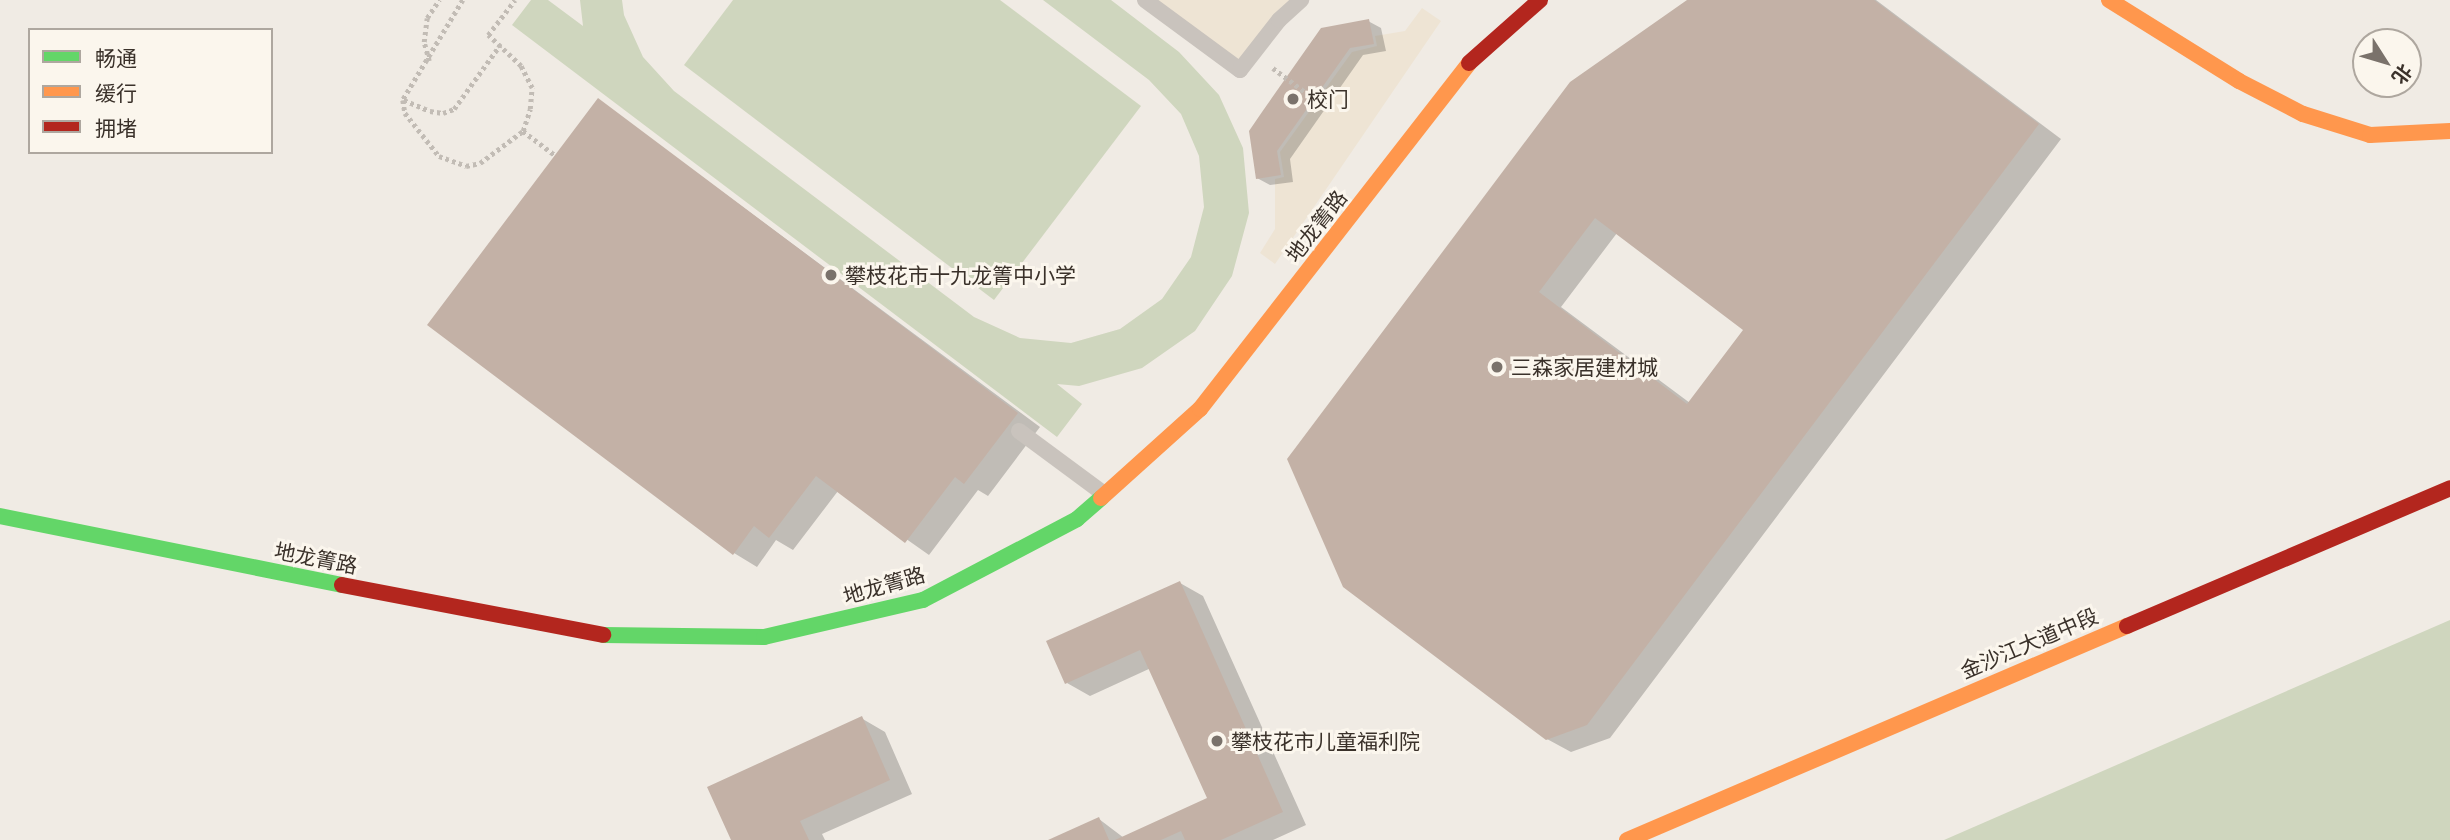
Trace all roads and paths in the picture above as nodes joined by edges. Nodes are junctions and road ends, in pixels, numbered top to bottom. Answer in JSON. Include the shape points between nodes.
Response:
{"nodes":[{"id":1,"x":439,"y":0,"type":"edge"},
{"id":2,"x":463,"y":0,"type":"edge"},
{"id":3,"x":515,"y":0,"type":"edge"},
{"id":4,"x":1145,"y":0,"type":"edge"},
{"id":5,"x":1301,"y":0,"type":"edge"},
{"id":6,"x":1540,"y":0,"type":"edge"},
{"id":7,"x":2109,"y":0,"type":"edge"},
{"id":8,"x":500,"y":46,"type":"junction"},
{"id":9,"x":1253,"y":53,"type":"junction"},
{"id":10,"x":429,"y":61,"type":"junction"},
{"id":11,"x":403,"y":100,"type":"junction"},
{"id":12,"x":1317,"y":101,"type":"dead end"},
{"id":13,"x":523,"y":131,"type":"junction"},
{"id":14,"x":2450,"y":131,"type":"edge"},
{"id":15,"x":555,"y":155,"type":"dead end"},
{"id":16,"x":1019,"y":431,"type":"dead end"},
{"id":17,"x":2450,"y":488,"type":"edge"},
{"id":18,"x":1105,"y":494,"type":"junction"},
{"id":19,"x":0,"y":516,"type":"edge"},
{"id":20,"x":1627,"y":840,"type":"edge"}],
"edges":[{"from":1,"to":10,"type":"path","via":[[427,18],[424,42]]},
{"from":2,"to":10,"type":"path"},
{"from":3,"to":8,"type":"path","via":[[488,35]]},
{"from":4,"to":9,"type":"lane","via":[[1240,70]]},
{"from":5,"to":9,"type":"lane"},
{"from":6,"to":18,"type":"street","name":"地龙箐路","via":[[1468,64],[1200,409]]},
{"from":7,"to":14,"type":"street","via":[[2239,81],[2303,114],[2370,135]]},
{"from":8,"to":11,"type":"path","via":[[454,109],[430,111]]},
{"from":8,"to":13,"type":"path","via":[[522,66],[533,88]]},
{"from":9,"to":12,"type":"path"},
{"from":10,"to":11,"type":"path"},
{"from":11,"to":13,"type":"path","via":[[405,113],[439,156],[451,163],[480,163]]},
{"from":13,"to":15,"type":"path"},
{"from":16,"to":18,"type":"lane"},
{"from":17,"to":20,"type":"street","name":"金沙江大道中段"},
{"from":18,"to":19,"type":"street","name":"地龙箐路","via":[[1077,519],[923,600],[764,636],[592,635]]}]}
